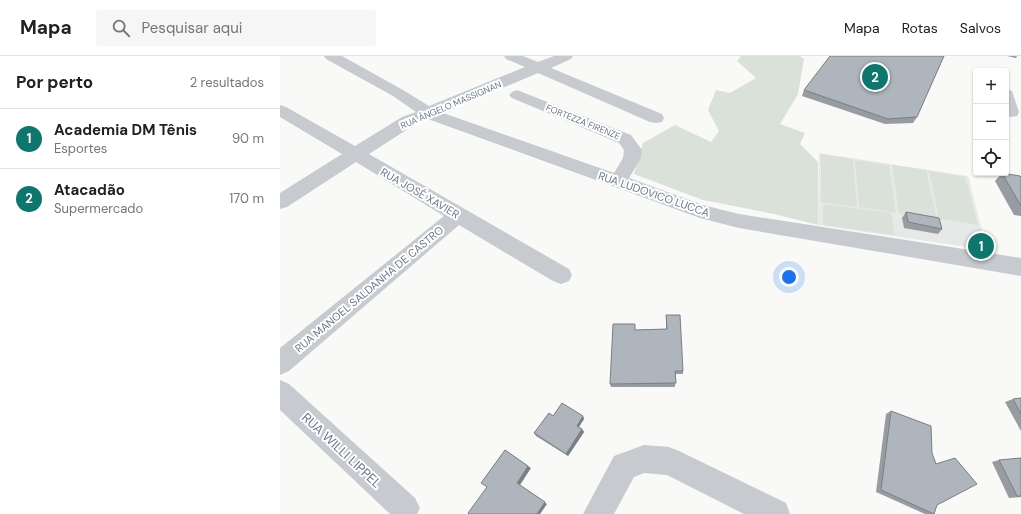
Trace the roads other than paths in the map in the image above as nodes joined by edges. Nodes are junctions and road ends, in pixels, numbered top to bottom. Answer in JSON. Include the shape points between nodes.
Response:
{"nodes":[{"id":1,"x":331,"y":56,"type":"edge"},
{"id":2,"x":511,"y":56,"type":"edge"},
{"id":3,"x":566,"y":56,"type":"edge"},
{"id":4,"x":537,"y":68,"type":"junction"},
{"id":5,"x":517,"y":95,"type":"dead end"},
{"id":6,"x":1009,"y":101,"type":"edge"},
{"id":7,"x":280,"y":110,"type":"edge"},
{"id":8,"x":1012,"y":112,"type":"dead end"},
{"id":9,"x":428,"y":113,"type":"junction"},
{"id":10,"x":656,"y":118,"type":"dead end"},
{"id":11,"x":354,"y":155,"type":"junction"},
{"id":12,"x":618,"y":182,"type":"junction"},
{"id":13,"x":280,"y":202,"type":"edge"},
{"id":14,"x":458,"y":215,"type":"junction"},
{"id":15,"x":1021,"y":267,"type":"edge"},
{"id":16,"x":561,"y":275,"type":"dead end"},
{"id":17,"x":280,"y":363,"type":"edge"},
{"id":18,"x":280,"y":393,"type":"edge"},
{"id":19,"x":405,"y":508,"type":"dead end"},
{"id":20,"x":598,"y":514,"type":"edge"},
{"id":21,"x":775,"y":514,"type":"edge"}],
"edges":[{"from":1,"to":9,"type":"street","name":"RUA LUDOVICO LUCCA","via":[[398,93]]},
{"from":2,"to":4,"type":"street"},
{"from":3,"to":4,"type":"street","name":"RUA ÂNGELO MASSIGNAN"},
{"from":4,"to":9,"type":"street","name":"RUA ÂNGELO MASSIGNAN"},
{"from":4,"to":10,"type":"street"},
{"from":5,"to":12,"type":"street","name":"FORTEZZA FIRENZE","via":[[625,139],[633,150],[632,158]]},
{"from":6,"to":8,"type":"street"},
{"from":7,"to":11,"type":"street","name":"RUA JOSÉ XAVIER"},
{"from":9,"to":11,"type":"street","name":"RUA ÂNGELO MASSIGNAN","via":[[400,126]]},
{"from":9,"to":12,"type":"street","name":"RUA LUDOVICO LUCCA"},
{"from":11,"to":13,"type":"street","name":"RUA ÂNGELO MASSIGNAN"},
{"from":11,"to":14,"type":"street","name":"RUA JOSÉ XAVIER"},
{"from":12,"to":15,"type":"street","name":"RUA LUDOVICO LUCCA","via":[[700,211],[739,221]]},
{"from":14,"to":16,"type":"street","name":"RUA JOSÉ XAVIER"},
{"from":14,"to":17,"type":"street","name":"RUA MANOEL SALDANHA DE CASTRO"},
{"from":18,"to":19,"type":"street","name":"RUA WILLI LIPPEL"},
{"from":20,"to":21,"type":"street","via":[[624,466],[644,459],[669,461]]}]}
